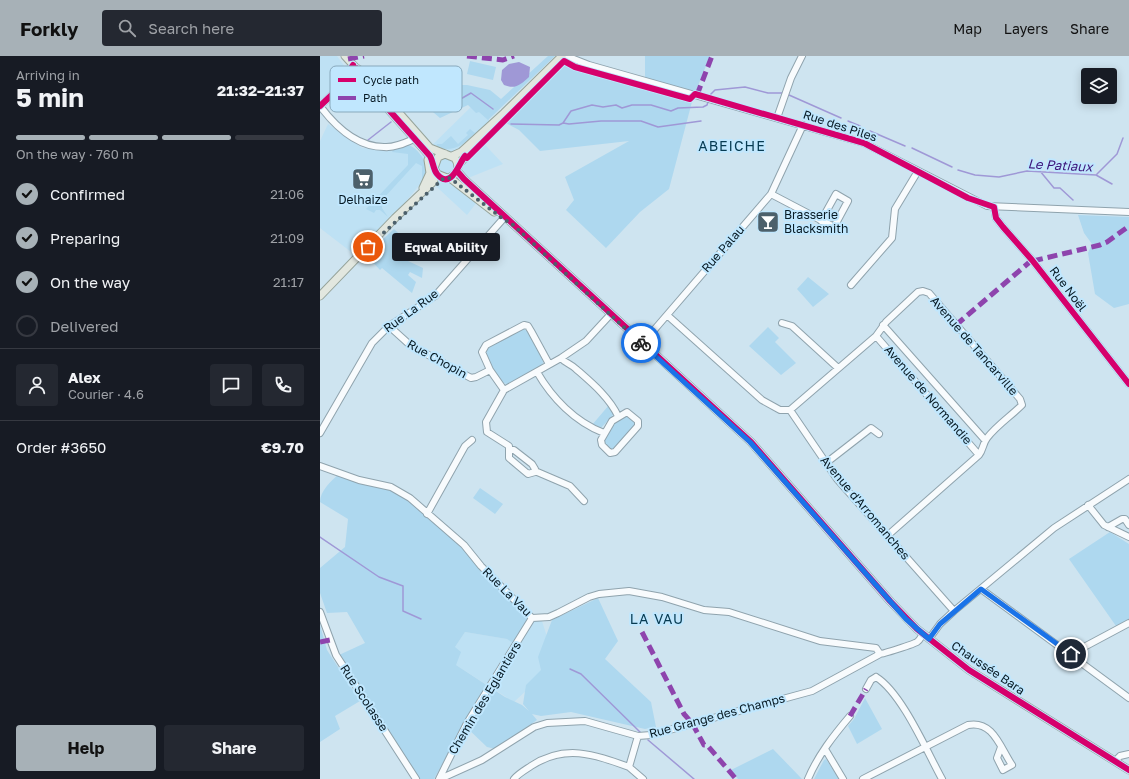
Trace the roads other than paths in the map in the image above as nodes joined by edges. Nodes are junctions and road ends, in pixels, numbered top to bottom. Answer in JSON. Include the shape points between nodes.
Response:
{"nodes":[{"id":1,"x":345,"y":56,"type":"edge"},
{"id":2,"x":562,"y":56,"type":"edge"},
{"id":3,"x":566,"y":56,"type":"edge"},
{"id":4,"x":802,"y":56,"type":"edge"},
{"id":5,"x":354,"y":66,"type":"edge"},
{"id":6,"x":330,"y":97,"type":"edge"},
{"id":7,"x":320,"y":106,"type":"edge"},
{"id":8,"x":390,"y":112,"type":"edge"},
{"id":9,"x":398,"y":112,"type":"edge"},
{"id":10,"x":504,"y":113,"type":"junction"},
{"id":11,"x":777,"y":118,"type":"junction"},
{"id":12,"x":803,"y":125,"type":"junction"},
{"id":13,"x":415,"y":140,"type":"junction"},
{"id":14,"x":449,"y":155,"type":"junction"},
{"id":15,"x":434,"y":164,"type":"junction"},
{"id":16,"x":458,"y":168,"type":"junction"},
{"id":17,"x":918,"y":171,"type":"junction"},
{"id":18,"x":443,"y":177,"type":"junction"},
{"id":19,"x":771,"y":194,"type":"junction"},
{"id":20,"x":418,"y":196,"type":"junction"},
{"id":21,"x":994,"y":207,"type":"junction"},
{"id":22,"x":1129,"y":212,"type":"edge"},
{"id":23,"x":503,"y":219,"type":"junction"},
{"id":24,"x":821,"y":220,"type":"junction"},
{"id":25,"x":512,"y":224,"type":"junction"},
{"id":26,"x":379,"y":236,"type":"junction"},
{"id":27,"x":851,"y":285,"type":"dead end"},
{"id":28,"x":320,"y":296,"type":"edge"},
{"id":29,"x":610,"y":315,"type":"junction"},
{"id":30,"x":667,"y":315,"type":"junction"},
{"id":31,"x":782,"y":323,"type":"dead end"},
{"id":32,"x":388,"y":326,"type":"junction"},
{"id":33,"x":883,"y":326,"type":"junction"},
{"id":34,"x":876,"y":336,"type":"junction"},
{"id":35,"x":642,"y":344,"type":"junction"},
{"id":36,"x":561,"y":358,"type":"junction"},
{"id":37,"x":549,"y":364,"type":"junction"},
{"id":38,"x":838,"y":368,"type":"junction"},
{"id":39,"x":490,"y":370,"type":"junction"},
{"id":40,"x":537,"y":372,"type":"junction"},
{"id":41,"x":1129,"y":384,"type":"edge"},
{"id":42,"x":504,"y":390,"type":"junction"},
{"id":43,"x":790,"y":410,"type":"junction"},
{"id":44,"x":618,"y":416,"type":"junction"},
{"id":45,"x":320,"y":433,"type":"edge"},
{"id":46,"x":604,"y":433,"type":"junction"},
{"id":47,"x":879,"y":434,"type":"dead end"},
{"id":48,"x":472,"y":440,"type":"dead end"},
{"id":49,"x":985,"y":440,"type":"junction"},
{"id":50,"x":510,"y":450,"type":"junction"},
{"id":51,"x":979,"y":455,"type":"junction"},
{"id":52,"x":826,"y":463,"type":"junction"},
{"id":53,"x":320,"y":466,"type":"edge"},
{"id":54,"x":535,"y":470,"type":"junction"},
{"id":55,"x":1129,"y":478,"type":"edge"},
{"id":56,"x":584,"y":501,"type":"dead end"},
{"id":57,"x":1088,"y":505,"type":"junction"},
{"id":58,"x":427,"y":514,"type":"junction"},
{"id":59,"x":1129,"y":525,"type":"edge"},
{"id":60,"x":1108,"y":527,"type":"junction"},
{"id":61,"x":887,"y":536,"type":"junction"},
{"id":62,"x":1129,"y":537,"type":"edge"},
{"id":63,"x":981,"y":589,"type":"junction"},
{"id":64,"x":954,"y":611,"type":"junction"},
{"id":65,"x":320,"y":612,"type":"edge"},
{"id":66,"x":532,"y":618,"type":"junction"},
{"id":67,"x":1129,"y":623,"type":"edge"},
{"id":68,"x":923,"y":634,"type":"junction"},
{"id":69,"x":929,"y":639,"type":"junction"},
{"id":70,"x":880,"y":654,"type":"junction"},
{"id":71,"x":1071,"y":654,"type":"junction"},
{"id":72,"x":866,"y":689,"type":"dead end"},
{"id":73,"x":1129,"y":698,"type":"edge"},
{"id":74,"x":850,"y":716,"type":"dead end"},
{"id":75,"x":638,"y":736,"type":"junction"},
{"id":76,"x":924,"y":747,"type":"junction"},
{"id":77,"x":1000,"y":747,"type":"dead end"},
{"id":78,"x":825,"y":749,"type":"junction"},
{"id":79,"x":1129,"y":754,"type":"edge"},
{"id":80,"x":1115,"y":761,"type":"junction"},
{"id":81,"x":630,"y":768,"type":"junction"},
{"id":82,"x":1129,"y":770,"type":"edge"},
{"id":83,"x":416,"y":779,"type":"edge"},
{"id":84,"x":440,"y":779,"type":"edge"},
{"id":85,"x":514,"y":779,"type":"edge"},
{"id":86,"x":634,"y":779,"type":"edge"},
{"id":87,"x":643,"y":779,"type":"edge"},
{"id":88,"x":808,"y":779,"type":"edge"},
{"id":89,"x":844,"y":779,"type":"edge"},
{"id":90,"x":863,"y":779,"type":"edge"},
{"id":91,"x":942,"y":779,"type":"edge"}],
"edges":[{"from":1,"to":5,"type":"main road"},
{"from":2,"to":10,"type":"main road"},
{"from":3,"to":11,"type":"street","name":"Rue des Piles","via":[[596,67]]},
{"from":4,"to":11,"type":"street"},
{"from":6,"to":7,"type":"street"},
{"from":7,"to":13,"type":"street","via":[[330,120],[362,143],[385,148]]},
{"from":8,"to":13,"type":"main road"},
{"from":9,"to":14,"type":"main road","via":[[430,148]]},
{"from":10,"to":14,"type":"main road","via":[[461,152]]},
{"from":10,"to":16,"type":"main road"},
{"from":11,"to":12,"type":"street","name":"Rue des Piles"},
{"from":12,"to":17,"type":"street","name":"Rue des Piles","via":[[864,143]]},
{"from":12,"to":19,"type":"street","name":"Rue Palau"},
{"from":13,"to":15,"type":"main road"},
{"from":13,"to":20,"type":"main road","via":[[430,166],[428,180]]},
{"from":14,"to":15,"type":"main road","via":[[438,157]]},
{"from":14,"to":16,"type":"main road","name":"Chaussée Bara"},
{"from":15,"to":18,"type":"main road"},
{"from":16,"to":18,"type":"main road"},
{"from":16,"to":25,"type":"main road","name":"Chaussée Bara","via":[[464,180]]},
{"from":17,"to":21,"type":"street","name":"Rue des Piles","via":[[968,198]]},
{"from":17,"to":27,"type":"street","via":[[895,209],[892,238]]},
{"from":18,"to":20,"type":"main road","via":[[433,182]]},
{"from":18,"to":23,"type":"main road","name":"Chaussée Bara"},
{"from":18,"to":26,"type":"main road"},
{"from":19,"to":24,"type":"street"},
{"from":19,"to":30,"type":"street","name":"Rue Palau"},
{"from":20,"to":26,"type":"main road"},
{"from":21,"to":22,"type":"street","name":"Rue des Piles"},
{"from":21,"to":41,"type":"street","name":"Rue Noël","via":[[996,218]]},
{"from":23,"to":25,"type":"main road","name":"Chaussée Bara"},
{"from":23,"to":32,"type":"street","name":"Rue La Rue","via":[[435,296]]},
{"from":24,"to":24,"type":"street","via":[[836,194],[848,201],[834,227]]},
{"from":25,"to":29,"type":"main road","name":"Chaussée Bara"},
{"from":26,"to":28,"type":"main road"},
{"from":29,"to":35,"type":"main road","name":"Chaussée Bara"},
{"from":29,"to":36,"type":"street","via":[[586,341]]},
{"from":30,"to":35,"type":"street","name":"Rue Palau"},
{"from":30,"to":43,"type":"street","via":[[762,400],[780,410]]},
{"from":31,"to":38,"type":"street","via":[[792,326]]},
{"from":32,"to":39,"type":"street","name":"Rue Chopin","via":[[410,345],[471,378]]},
{"from":32,"to":45,"type":"street","name":"Rue La Rue","via":[[372,343]]},
{"from":33,"to":34,"type":"street"},
{"from":33,"to":49,"type":"street","name":"Avenue de Normandie"},
{"from":33,"to":49,"type":"street","name":"Avenue de Tancarville","via":[[918,292],[929,293],[1022,404]]},
{"from":34,"to":38,"type":"street"},
{"from":34,"to":51,"type":"street","name":"Avenue de Normandie"},
{"from":35,"to":68,"type":"main road","name":"Chaussée Bara","via":[[750,442],[895,607]]},
{"from":36,"to":37,"type":"street"},
{"from":36,"to":44,"type":"street","via":[[575,367],[608,398]]},
{"from":37,"to":39,"type":"street","via":[[528,326],[524,325],[486,345],[482,352]]},
{"from":37,"to":40,"type":"street"},
{"from":38,"to":43,"type":"street"},
{"from":39,"to":42,"type":"street"},
{"from":40,"to":42,"type":"street"},
{"from":40,"to":46,"type":"street","via":[[554,397],[585,424]]},
{"from":42,"to":50,"type":"street","via":[[486,422],[487,432],[509,446]]},
{"from":43,"to":52,"type":"street","name":"Avenue d'Arromanches"},
{"from":44,"to":46,"type":"street"},
{"from":44,"to":46,"type":"street","via":[[627,412],[639,423],[613,453],[600,442]]},
{"from":47,"to":52,"type":"street","via":[[871,428]]},
{"from":48,"to":58,"type":"street","via":[[465,446]]},
{"from":49,"to":51,"type":"street"},
{"from":50,"to":54,"type":"street","via":[[514,450],[532,464]]},
{"from":50,"to":54,"type":"street","via":[[509,458],[519,467],[528,474]]},
{"from":51,"to":61,"type":"street"},
{"from":52,"to":61,"type":"street","name":"Avenue d'Arromanches"},
{"from":53,"to":58,"type":"street","name":"Rue La Vau","via":[[359,480],[400,490]]},
{"from":54,"to":56,"type":"street","via":[[570,486]]},
{"from":55,"to":57,"type":"street"},
{"from":57,"to":60,"type":"street"},
{"from":57,"to":63,"type":"street","via":[[1054,528]]},
{"from":58,"to":66,"type":"street","name":"Rue La Vau","via":[[464,545]]},
{"from":59,"to":60,"type":"street","via":[[1122,519]]},
{"from":60,"to":62,"type":"street"},
{"from":61,"to":64,"type":"street","name":"Avenue d'Arromanches"},
{"from":63,"to":64,"type":"street"},
{"from":63,"to":71,"type":"street"},
{"from":64,"to":69,"type":"street"},
{"from":65,"to":83,"type":"street","name":"Rue Scolasse","via":[[336,655]]},
{"from":66,"to":70,"type":"street","name":"Rue La Vau","via":[[549,617],[599,594],[624,591],[645,593],[704,610],[729,612],[820,641],[876,648]]},
{"from":66,"to":84,"type":"street","name":"Chemin des Eglantiers","via":[[467,723]]},
{"from":67,"to":71,"type":"street"},
{"from":68,"to":69,"type":"main road","name":"Chaussée Bara"},
{"from":68,"to":70,"type":"street","name":"Rue Grange des Champs","via":[[916,643]]},
{"from":69,"to":80,"type":"main road","name":"Chaussée Bara","via":[[969,670]]},
{"from":70,"to":75,"type":"street","name":"Rue Grange des Champs","via":[[812,691],[719,718]]},
{"from":71,"to":73,"type":"street"},
{"from":72,"to":76,"type":"street","via":[[877,675],[905,711]]},
{"from":74,"to":78,"type":"street"},
{"from":75,"to":81,"type":"street"},
{"from":75,"to":84,"type":"street","name":"Rue Grange des Champs","via":[[585,722],[547,723],[534,727],[482,760]]},
{"from":76,"to":77,"type":"street","via":[[975,724],[986,726]]},
{"from":76,"to":90,"type":"street"},
{"from":76,"to":91,"type":"street"},
{"from":78,"to":88,"type":"street"},
{"from":78,"to":89,"type":"street"},
{"from":79,"to":80,"type":"street","via":[[1120,756]]},
{"from":80,"to":82,"type":"main road","name":"Chaussée Bara"},
{"from":81,"to":85,"type":"street","via":[[593,754],[558,754],[538,762]]},
{"from":81,"to":86,"type":"street"},
{"from":81,"to":87,"type":"street"}]}
